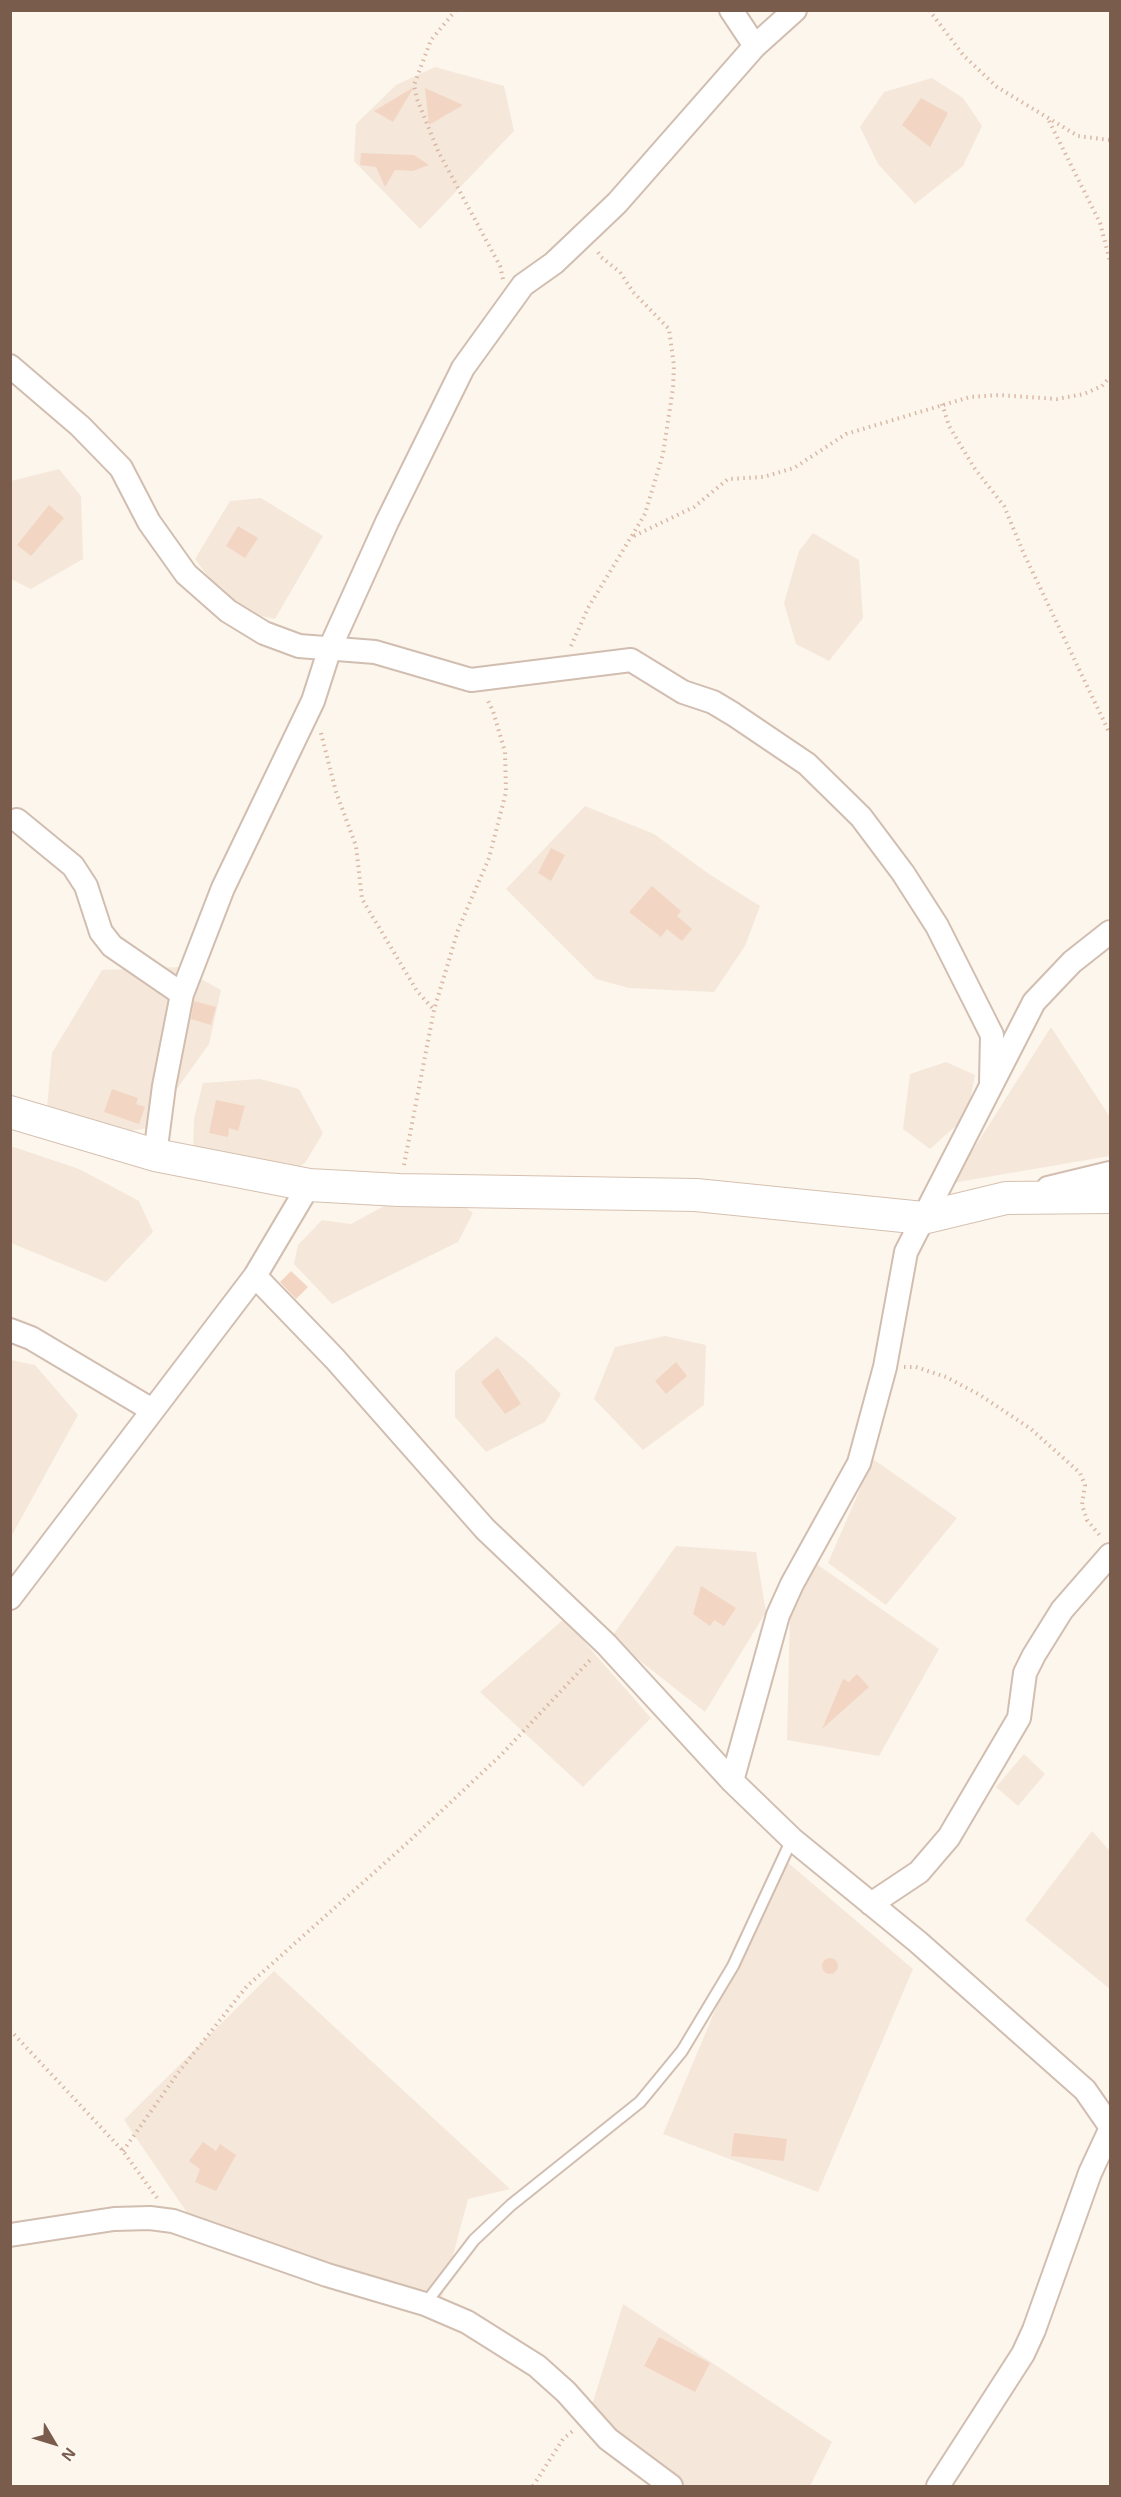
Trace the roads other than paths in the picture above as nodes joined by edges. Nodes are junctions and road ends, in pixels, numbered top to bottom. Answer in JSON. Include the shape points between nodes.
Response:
{"nodes":[{"id":1,"x":731,"y":10,"type":"edge"},
{"id":2,"x":795,"y":10,"type":"edge"},
{"id":3,"x":755,"y":46,"type":"junction"},
{"id":4,"x":10,"y":366,"type":"edge"},
{"id":5,"x":330,"y":648,"type":"junction"},
{"id":6,"x":17,"y":820,"type":"dead end"},
{"id":7,"x":1110,"y":932,"type":"edge"},
{"id":8,"x":182,"y":994,"type":"junction"},
{"id":9,"x":991,"y":1083,"type":"junction"},
{"id":10,"x":10,"y":1112,"type":"edge"},
{"id":11,"x":155,"y":1155,"type":"junction"},
{"id":12,"x":1110,"y":1173,"type":"edge"},
{"id":13,"x":309,"y":1185,"type":"junction"},
{"id":14,"x":1110,"y":1197,"type":"edge"},
{"id":15,"x":1006,"y":1198,"type":"junction"},
{"id":16,"x":923,"y":1218,"type":"junction"},
{"id":17,"x":255,"y":1276,"type":"junction"},
{"id":18,"x":10,"y":1330,"type":"edge"},
{"id":19,"x":152,"y":1410,"type":"junction"},
{"id":20,"x":1107,"y":1547,"type":"edge"},
{"id":21,"x":10,"y":1598,"type":"edge"},
{"id":22,"x":732,"y":1781,"type":"junction"},
{"id":23,"x":792,"y":1839,"type":"junction"},
{"id":24,"x":871,"y":1904,"type":"junction"},
{"id":25,"x":1110,"y":2128,"type":"edge"},
{"id":26,"x":10,"y":2235,"type":"edge"},
{"id":27,"x":425,"y":2304,"type":"junction"},
{"id":28,"x":671,"y":2487,"type":"edge"},
{"id":29,"x":938,"y":2487,"type":"edge"}],
"edges":[{"from":1,"to":3,"type":"street"},
{"from":2,"to":3,"type":"street"},
{"from":3,"to":5,"type":"street","via":[[617,203],[554,263],[524,285],[463,368]]},
{"from":4,"to":5,"type":"street","via":[[80,426],[120,468],[149,522],[186,574],[206,593],[228,611],[282,641]]},
{"from":5,"to":8,"type":"street","via":[[314,701],[223,888]]},
{"from":5,"to":9,"type":"street","via":[[375,652],[476,680],[631,660],[683,692],[733,714],[807,764],[840,794],[903,873],[937,926],[992,1035]]},
{"from":6,"to":8,"type":"street","via":[[74,866],[86,886],[98,926],[112,946]]},
{"from":7,"to":9,"type":"street","via":[[1072,962],[1034,1002]]},
{"from":8,"to":11,"type":"street"},
{"from":9,"to":16,"type":"street"},
{"from":10,"to":11,"type":"street"},
{"from":11,"to":13,"type":"street"},
{"from":12,"to":15,"type":"street"},
{"from":13,"to":16,"type":"street","via":[[696,1195]]},
{"from":13,"to":17,"type":"street"},
{"from":14,"to":15,"type":"street"},
{"from":15,"to":16,"type":"street"},
{"from":16,"to":22,"type":"street","via":[[906,1252],[885,1368],[859,1463],[778,1615]]},
{"from":17,"to":19,"type":"street"},
{"from":17,"to":22,"type":"street","via":[[335,1359],[485,1529],[606,1644]]},
{"from":18,"to":19,"type":"street","via":[[31,1338]]},
{"from":19,"to":21,"type":"street"},
{"from":20,"to":24,"type":"street","via":[[1034,1655],[1025,1673],[1019,1718],[949,1837],[919,1872]]},
{"from":22,"to":23,"type":"street"},
{"from":23,"to":24,"type":"street"},
{"from":23,"to":27,"type":"lane","via":[[733,1966],[682,2051],[640,2102],[511,2205],[474,2240]]},
{"from":24,"to":25,"type":"street","via":[[1085,2090]]},
{"from":25,"to":29,"type":"street","via":[[1030,2338]]},
{"from":26,"to":27,"type":"street","via":[[114,2219],[173,2221],[205,2229],[327,2275]]},
{"from":27,"to":28,"type":"street","via":[[467,2322],[537,2366],[608,2439]]}]}
